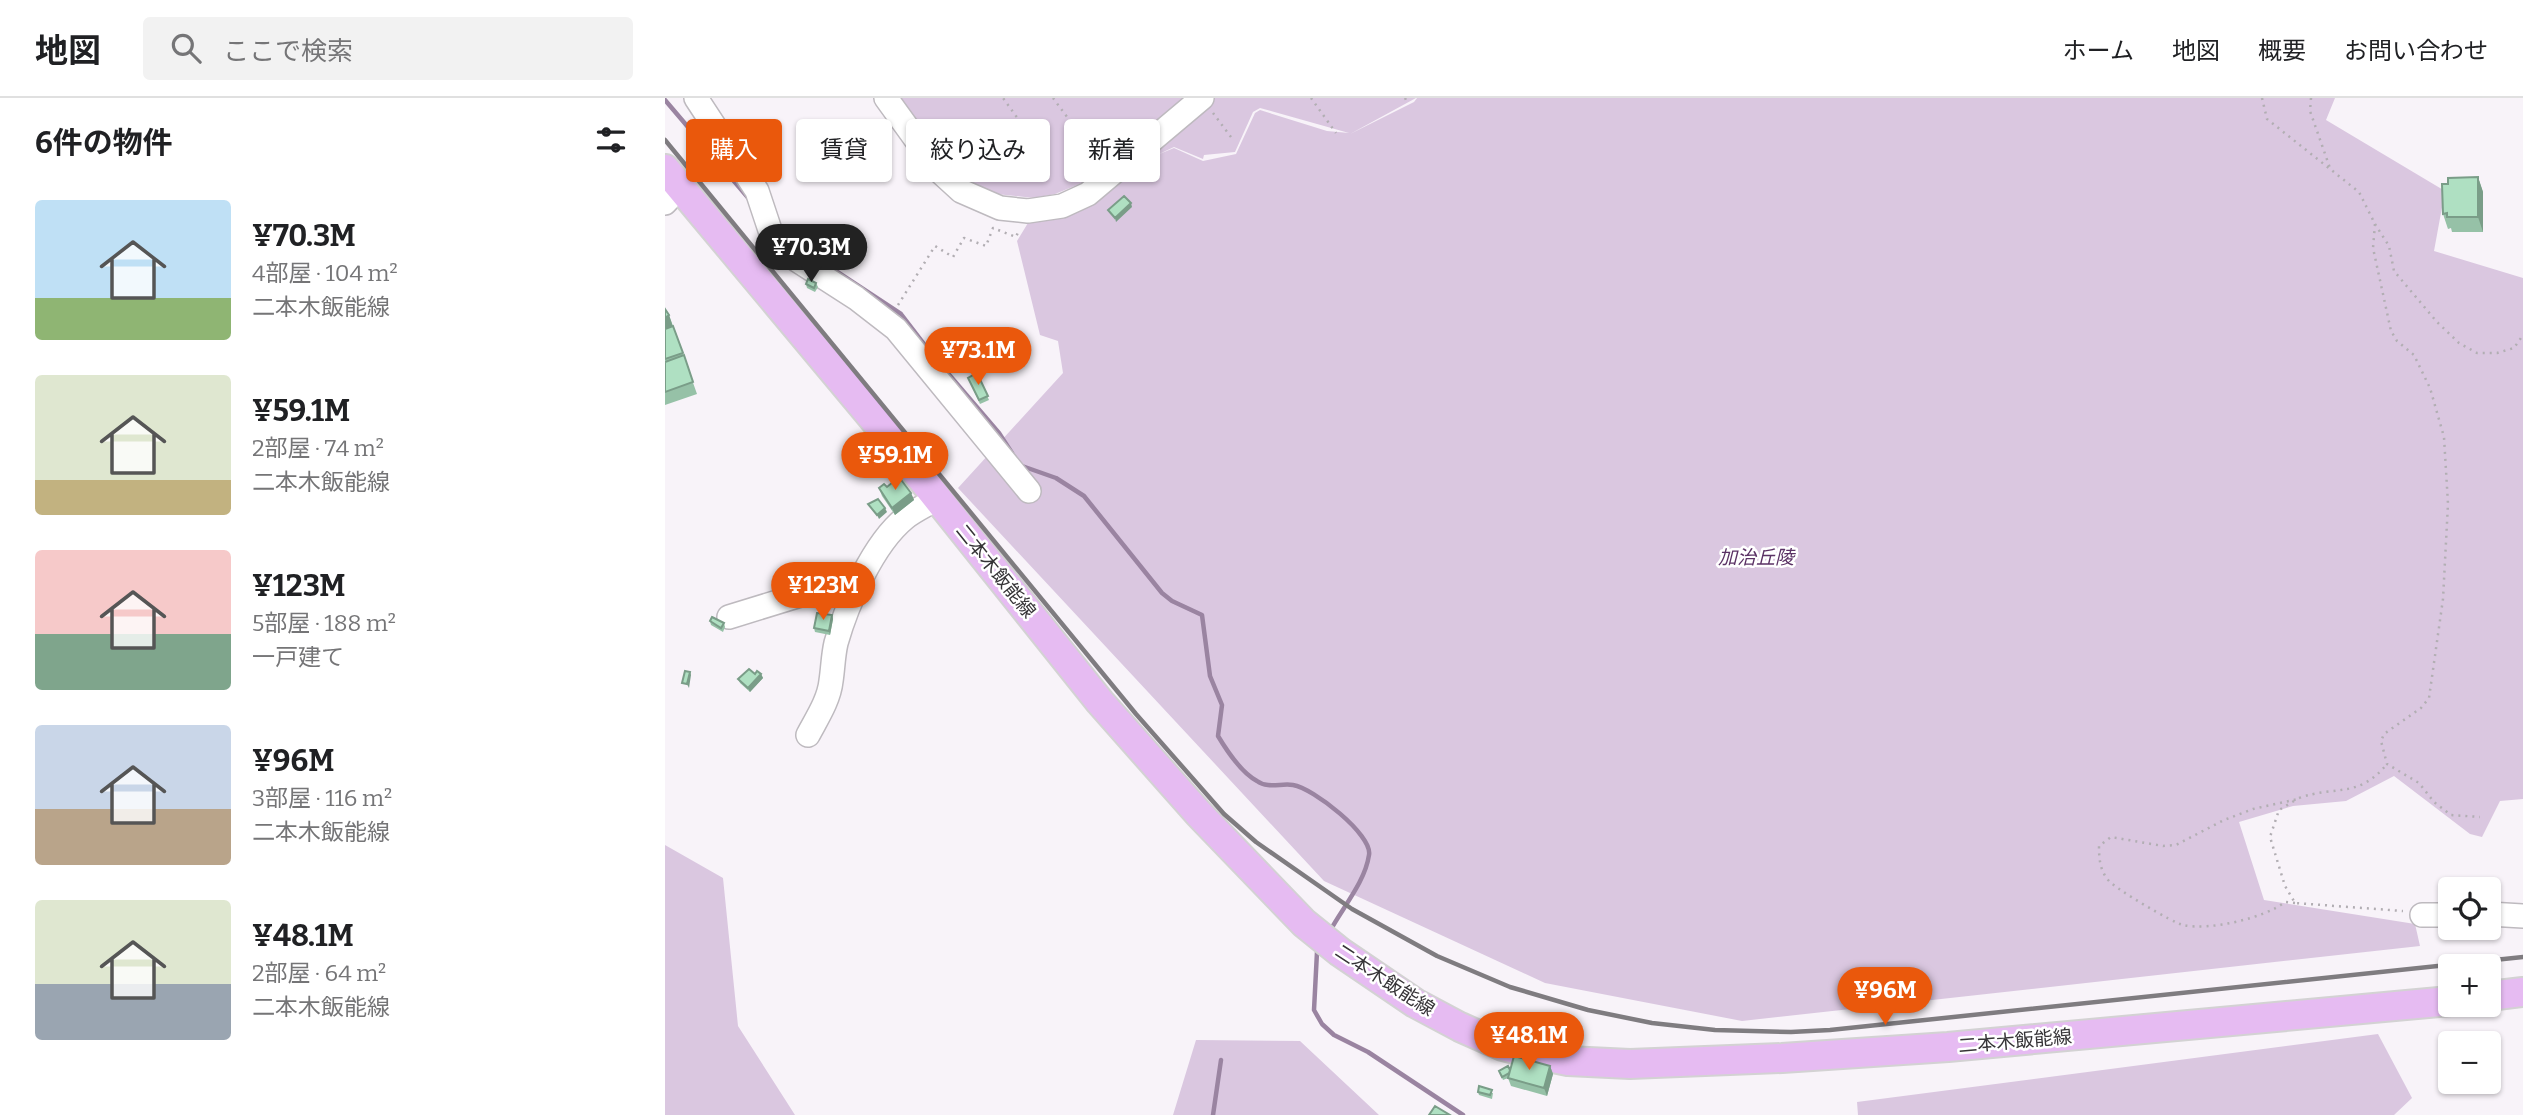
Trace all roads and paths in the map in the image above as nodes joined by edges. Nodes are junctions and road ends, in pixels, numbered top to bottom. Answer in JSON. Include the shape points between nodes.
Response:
{"nodes":[{"id":1,"x":696,"y":98,"type":"edge"},
{"id":2,"x":709,"y":98,"type":"edge"},
{"id":3,"x":886,"y":98,"type":"edge"},
{"id":4,"x":1003,"y":98,"type":"edge"},
{"id":5,"x":1053,"y":98,"type":"edge"},
{"id":6,"x":1311,"y":98,"type":"edge"},
{"id":7,"x":2262,"y":98,"type":"edge"},
{"id":8,"x":2311,"y":98,"type":"edge"},
{"id":9,"x":1203,"y":101,"type":"edge"},
{"id":10,"x":725,"y":119,"type":"edge"},
{"id":11,"x":1018,"y":119,"type":"edge"},
{"id":12,"x":1068,"y":119,"type":"edge"},
{"id":13,"x":1336,"y":133,"type":"dead end"},
{"id":14,"x":1234,"y":141,"type":"dead end"},
{"id":15,"x":2331,"y":171,"type":"junction"},
{"id":16,"x":670,"y":186,"type":"edge"},
{"id":17,"x":2375,"y":224,"type":"junction"},
{"id":18,"x":1016,"y":237,"type":"dead end"},
{"id":19,"x":899,"y":303,"type":"dead end"},
{"id":20,"x":2523,"y":335,"type":"edge"},
{"id":21,"x":1029,"y":491,"type":"dead end"},
{"id":22,"x":938,"y":498,"type":"junction"},
{"id":23,"x":862,"y":576,"type":"junction"},
{"id":24,"x":729,"y":617,"type":"dead end"},
{"id":25,"x":808,"y":735,"type":"dead end"},
{"id":26,"x":2387,"y":764,"type":"junction"},
{"id":27,"x":2298,"y":799,"type":"junction"},
{"id":28,"x":2480,"y":817,"type":"dead end"},
{"id":29,"x":2295,"y":903,"type":"junction"},
{"id":30,"x":2422,"y":915,"type":"joint"},
{"id":31,"x":2438,"y":915,"type":"edge"},
{"id":32,"x":2501,"y":915,"type":"edge"},
{"id":33,"x":2523,"y":916,"type":"edge"},
{"id":34,"x":2523,"y":992,"type":"edge"},
{"id":35,"x":2501,"y":995,"type":"edge"},
{"id":36,"x":2438,"y":1001,"type":"edge"}],
"edges":[{"from":1,"to":21,"type":"street","via":[[757,191],[773,239],[783,251],[896,329]]},
{"from":2,"to":10,"type":"street"},
{"from":3,"to":9,"type":"street","via":[[938,170],[961,191],[1000,208],[1028,211],[1062,206],[1088,194]]},
{"from":4,"to":11,"type":"path"},
{"from":5,"to":12,"type":"path"},
{"from":6,"to":13,"type":"path"},
{"from":7,"to":15,"type":"path","via":[[2267,119]]},
{"from":8,"to":15,"type":"path","via":[[2310,111]]},
{"from":9,"to":14,"type":"path"},
{"from":15,"to":17,"type":"path","via":[[2359,192]]},
{"from":16,"to":22,"type":"main road","name":"二本木飯能線"},
{"from":17,"to":20,"type":"path","via":[[2389,246],[2394,271],[2459,343],[2477,353],[2497,353],[2514,348]]},
{"from":17,"to":26,"type":"path","via":[[2372,248],[2391,331],[2423,372],[2444,437],[2448,504],[2429,698],[2384,734],[2381,741]]},
{"from":18,"to":19,"type":"path","via":[[993,228],[986,246],[964,238],[953,257],[935,246]]},
{"from":22,"to":23,"type":"street","via":[[893,530]]},
{"from":22,"to":36,"type":"main road","name":"二本木飯能線","via":[[1100,702],[1257,877],[1324,940],[1416,1003],[1503,1046],[1597,1063],[1782,1058]]},
{"from":23,"to":24,"type":"street"},
{"from":23,"to":25,"type":"street","via":[[836,644],[831,683]]},
{"from":26,"to":27,"type":"path","via":[[2360,787]]},
{"from":26,"to":28,"type":"path","via":[[2419,783],[2451,815]]},
{"from":27,"to":29,"type":"path","via":[[2279,810],[2270,837]]},
{"from":27,"to":29,"type":"path","via":[[2243,813],[2176,845],[2111,837],[2099,846],[2098,862],[2109,881],[2182,925],[2223,925],[2274,911],[2285,902]]},
{"from":29,"to":30,"type":"path","via":[[2397,909]]},
{"from":30,"to":31,"type":"street"},
{"from":32,"to":33,"type":"street"},
{"from":34,"to":35,"type":"main road"}]}
